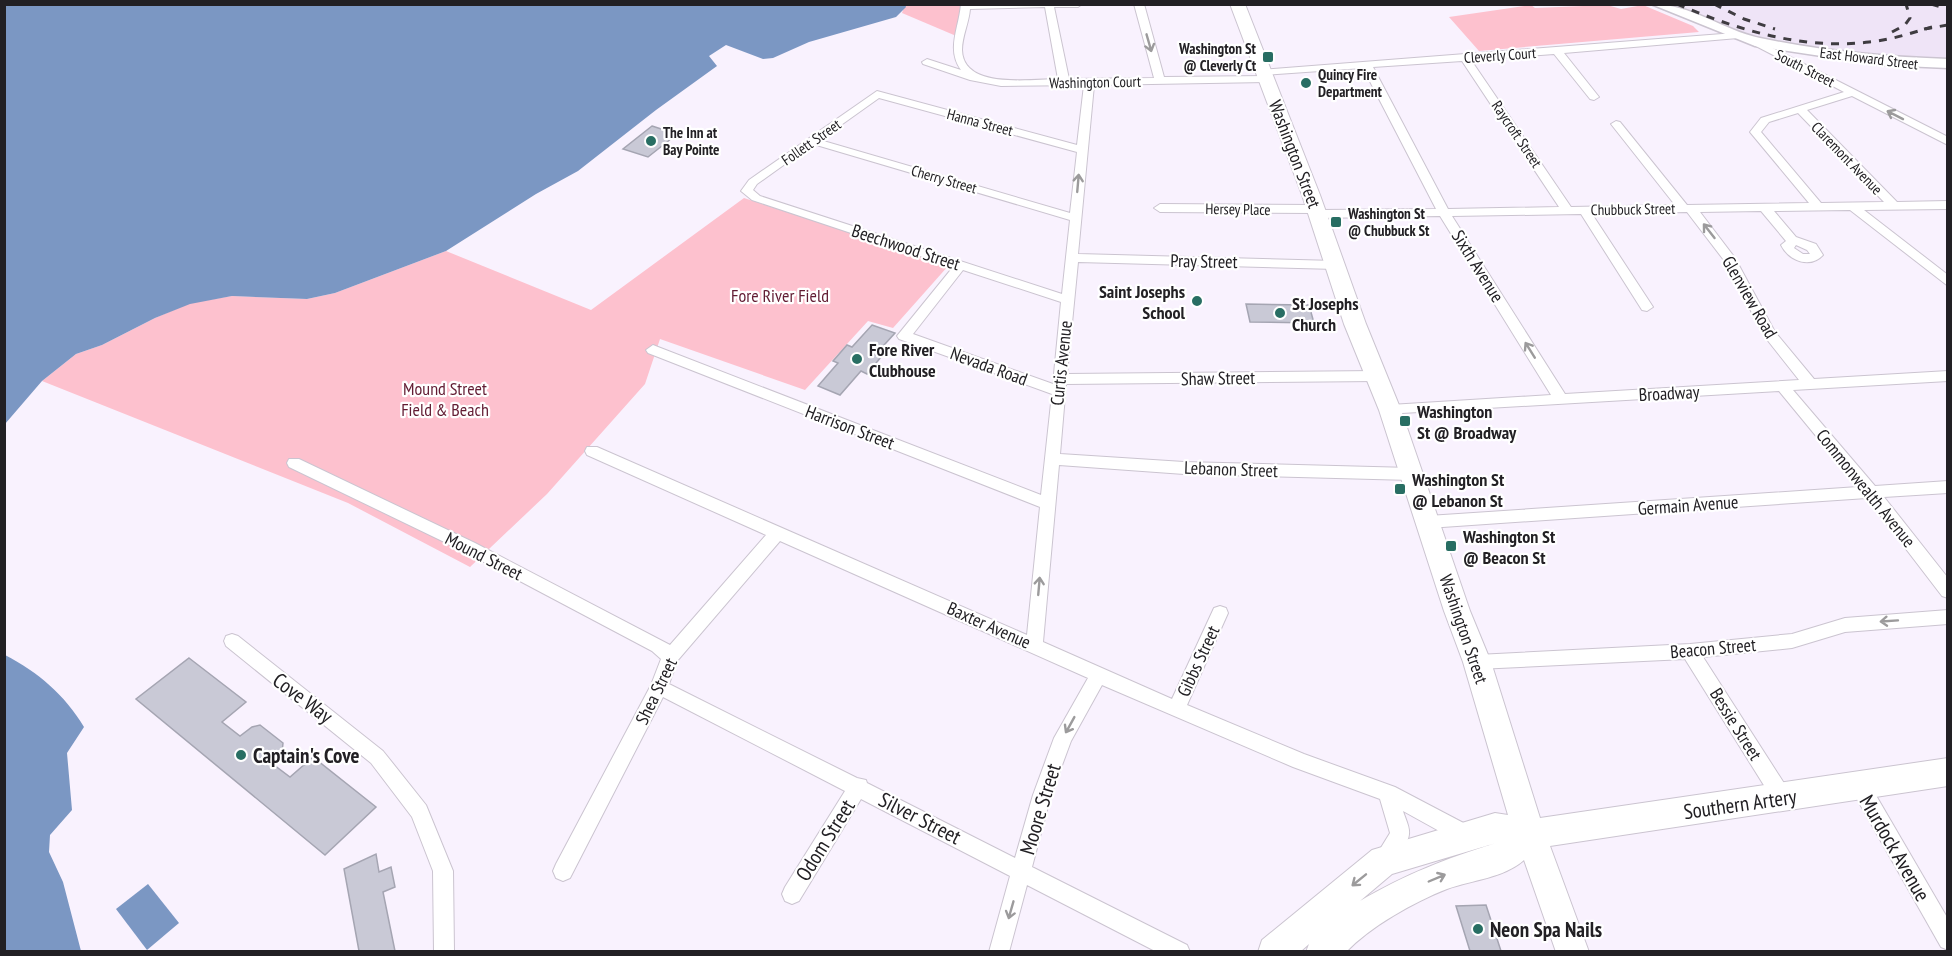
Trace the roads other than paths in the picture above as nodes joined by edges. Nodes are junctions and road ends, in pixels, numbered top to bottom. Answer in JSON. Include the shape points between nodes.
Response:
{"nodes":[{"id":1,"x":1078,"y":4,"type":"edge"},
{"id":2,"x":1139,"y":4,"type":"edge"},
{"id":3,"x":1237,"y":4,"type":"edge"},
{"id":4,"x":1658,"y":4,"type":"edge"},
{"id":5,"x":966,"y":5,"type":"edge"},
{"id":6,"x":1049,"y":5,"type":"edge"},
{"id":7,"x":1735,"y":36,"type":"junction"},
{"id":8,"x":1755,"y":42,"type":"junction"},
{"id":9,"x":1557,"y":51,"type":"junction"},
{"id":10,"x":1465,"y":58,"type":"junction"},
{"id":11,"x":927,"y":62,"type":"dead end"},
{"id":12,"x":1368,"y":64,"type":"junction"},
{"id":13,"x":1947,"y":64,"type":"edge"},
{"id":14,"x":1266,"y":76,"type":"junction"},
{"id":15,"x":974,"y":78,"type":"junction"},
{"id":16,"x":1160,"y":81,"type":"junction"},
{"id":17,"x":1064,"y":82,"type":"junction"},
{"id":18,"x":1089,"y":82,"type":"junction"},
{"id":19,"x":1852,"y":93,"type":"junction"},
{"id":20,"x":878,"y":94,"type":"joint"},
{"id":21,"x":1594,"y":97,"type":"dead end"},
{"id":22,"x":1800,"y":110,"type":"junction"},
{"id":23,"x":1616,"y":124,"type":"dead end"},
{"id":24,"x":813,"y":141,"type":"junction"},
{"id":25,"x":1947,"y":142,"type":"edge"},
{"id":26,"x":1082,"y":150,"type":"junction"},
{"id":27,"x":747,"y":191,"type":"joint"},
{"id":28,"x":1947,"y":205,"type":"edge"},
{"id":29,"x":1852,"y":206,"type":"junction"},
{"id":30,"x":1894,"y":206,"type":"junction"},
{"id":31,"x":1818,"y":207,"type":"junction"},
{"id":32,"x":1160,"y":208,"type":"dead end"},
{"id":33,"x":1765,"y":208,"type":"junction"},
{"id":34,"x":1688,"y":209,"type":"junction"},
{"id":35,"x":1584,"y":210,"type":"junction"},
{"id":36,"x":1568,"y":211,"type":"junction"},
{"id":37,"x":1316,"y":212,"type":"junction"},
{"id":38,"x":1444,"y":212,"type":"junction"},
{"id":39,"x":1075,"y":218,"type":"junction"},
{"id":40,"x":1793,"y":242,"type":"dead end"},
{"id":41,"x":1071,"y":258,"type":"junction"},
{"id":42,"x":1336,"y":264,"type":"junction"},
{"id":43,"x":961,"y":265,"type":"junction"},
{"id":44,"x":1947,"y":282,"type":"edge"},
{"id":45,"x":1067,"y":300,"type":"junction"},
{"id":46,"x":1647,"y":307,"type":"dead end"},
{"id":47,"x":653,"y":350,"type":"dead end"},
{"id":48,"x":1377,"y":376,"type":"junction"},
{"id":49,"x":1947,"y":376,"type":"edge"},
{"id":50,"x":1810,"y":384,"type":"junction"},
{"id":51,"x":1059,"y":385,"type":"junction"},
{"id":52,"x":1782,"y":386,"type":"junction"},
{"id":53,"x":1561,"y":400,"type":"junction"},
{"id":54,"x":1390,"y":410,"type":"junction"},
{"id":55,"x":592,"y":451,"type":"dead end"},
{"id":56,"x":1052,"y":459,"type":"junction"},
{"id":57,"x":294,"y":463,"type":"dead end"},
{"id":58,"x":1411,"y":474,"type":"junction"},
{"id":59,"x":1947,"y":487,"type":"edge"},
{"id":60,"x":1872,"y":493,"type":"junction"},
{"id":61,"x":1047,"y":504,"type":"junction"},
{"id":62,"x":1428,"y":522,"type":"junction"},
{"id":63,"x":778,"y":532,"type":"junction"},
{"id":64,"x":1947,"y":591,"type":"edge"},
{"id":65,"x":1220,"y":613,"type":"dead end"},
{"id":66,"x":1947,"y":617,"type":"edge"},
{"id":67,"x":231,"y":641,"type":"dead end"},
{"id":68,"x":1034,"y":645,"type":"junction"},
{"id":69,"x":1690,"y":651,"type":"junction"},
{"id":70,"x":671,"y":656,"type":"junction"},
{"id":71,"x":1477,"y":662,"type":"junction"},
{"id":72,"x":1099,"y":674,"type":"junction"},
{"id":73,"x":659,"y":687,"type":"junction"},
{"id":74,"x":1176,"y":709,"type":"junction"},
{"id":75,"x":1947,"y":772,"type":"edge"},
{"id":76,"x":859,"y":786,"type":"junction"},
{"id":77,"x":1860,"y":786,"type":"junction"},
{"id":78,"x":1388,"y":793,"type":"junction"},
{"id":79,"x":1782,"y":797,"type":"junction"},
{"id":80,"x":1532,"y":834,"type":"junction"},
{"id":81,"x":1466,"y":835,"type":"junction"},
{"id":82,"x":1383,"y":861,"type":"junction"},
{"id":83,"x":1022,"y":870,"type":"junction"},
{"id":84,"x":563,"y":871,"type":"dead end"},
{"id":85,"x":792,"y":894,"type":"dead end"},
{"id":86,"x":1947,"y":940,"type":"edge"},
{"id":87,"x":444,"y":951,"type":"edge"},
{"id":88,"x":999,"y":951,"type":"edge"},
{"id":89,"x":1180,"y":951,"type":"edge"},
{"id":90,"x":1274,"y":951,"type":"edge"},
{"id":91,"x":1322,"y":951,"type":"edge"},
{"id":92,"x":1573,"y":951,"type":"edge"}],
"edges":[{"from":1,"to":6,"type":"street"},
{"from":2,"to":16,"type":"street","one_way":true},
{"from":3,"to":14,"type":"main road","name":"Washington Street"},
{"from":4,"to":7,"type":"main road","name":"South Street"},
{"from":5,"to":6,"type":"street"},
{"from":5,"to":15,"type":"street","via":[[956,53],[961,66]]},
{"from":6,"to":17,"type":"street"},
{"from":7,"to":8,"type":"main road","name":"South Street"},
{"from":7,"to":9,"type":"street","name":"Cleverly Court"},
{"from":8,"to":13,"type":"main road","name":"East Howard Street","via":[[1881,61]]},
{"from":8,"to":19,"type":"street","name":"South Street"},
{"from":9,"to":10,"type":"street","name":"Cleverly Court"},
{"from":9,"to":21,"type":"street"},
{"from":10,"to":12,"type":"street","name":"Cleverly Court"},
{"from":10,"to":36,"type":"street","name":"Raycroft Street"},
{"from":11,"to":15,"type":"street","name":"Washington Court"},
{"from":12,"to":14,"type":"street","name":"Cleverly Court"},
{"from":12,"to":38,"type":"street","name":"Sixth Avenue"},
{"from":14,"to":16,"type":"street","name":"Washington Court"},
{"from":14,"to":37,"type":"main road","name":"Washington Street"},
{"from":15,"to":17,"type":"street","name":"Washington Court"},
{"from":16,"to":18,"type":"street","name":"Washington Court"},
{"from":17,"to":18,"type":"street","name":"Washington Court"},
{"from":18,"to":26,"type":"street","name":"Curtis Avenue"},
{"from":19,"to":22,"type":"street"},
{"from":25,"to":19,"type":"street","name":"South Street","one_way":true},
{"from":20,"to":24,"type":"street","name":"Follett Street"},
{"from":20,"to":26,"type":"street","name":"Hanna Street"},
{"from":22,"to":30,"type":"street","name":"Claremont Avenue"},
{"from":22,"to":31,"type":"street","via":[[1765,120],[1755,132]]},
{"from":23,"to":34,"type":"street","name":"Glenview Road"},
{"from":24,"to":27,"type":"street","name":"Follett Street","via":[[753,182]]},
{"from":24,"to":39,"type":"street","name":"Cherry Street"},
{"from":39,"to":26,"type":"street","name":"Curtis Avenue","one_way":true},
{"from":27,"to":43,"type":"street","name":"Beechwood Street","via":[[756,198]]},
{"from":28,"to":30,"type":"street","name":"Chubbuck Street"},
{"from":29,"to":30,"type":"street","name":"Chubbuck Street"},
{"from":29,"to":31,"type":"street","name":"Chubbuck Street"},
{"from":29,"to":44,"type":"street"},
{"from":31,"to":33,"type":"street","name":"Chubbuck Street"},
{"from":32,"to":37,"type":"street","name":"Hersey Place"},
{"from":33,"to":34,"type":"street","name":"Chubbuck Street"},
{"from":33,"to":40,"type":"street"},
{"from":34,"to":35,"type":"street","name":"Chubbuck Street"},
{"from":50,"to":34,"type":"street","name":"Glenview Road","one_way":true,"via":[[1770,334],[1729,258]]},
{"from":35,"to":36,"type":"street","name":"Chubbuck Street"},
{"from":35,"to":46,"type":"street"},
{"from":36,"to":38,"type":"street","name":"Chubbuck Street"},
{"from":37,"to":38,"type":"street","name":"Chubbuck Street"},
{"from":37,"to":42,"type":"main road","name":"Washington Street"},
{"from":53,"to":38,"type":"street","name":"Sixth Avenue","one_way":true},
{"from":39,"to":41,"type":"street","name":"Curtis Avenue"},
{"from":41,"to":42,"type":"street","name":"Pray Street"},
{"from":41,"to":45,"type":"street","name":"Curtis Avenue"},
{"from":42,"to":48,"type":"main road","name":"Washington Street"},
{"from":43,"to":45,"type":"street","name":"Beechwood Street"},
{"from":43,"to":51,"type":"street","name":"Nevada Road","via":[[904,336]]},
{"from":45,"to":51,"type":"street","name":"Curtis Avenue"},
{"from":47,"to":61,"type":"street","name":"Harrison Street"},
{"from":48,"to":51,"type":"street","name":"Shaw Street"},
{"from":48,"to":54,"type":"main road","name":"Washington Street"},
{"from":49,"to":50,"type":"street","name":"Broadway"},
{"from":50,"to":52,"type":"street","name":"Broadway"},
{"from":51,"to":56,"type":"street","name":"Curtis Avenue"},
{"from":52,"to":53,"type":"street","name":"Broadway"},
{"from":52,"to":60,"type":"street","name":"Commonwealth Avenue"},
{"from":53,"to":54,"type":"street","name":"Broadway"},
{"from":54,"to":58,"type":"main road","name":"Washington Street"},
{"from":55,"to":63,"type":"street","name":"Baxter Avenue"},
{"from":56,"to":58,"type":"street","name":"Lebanon Street","via":[[1184,468]]},
{"from":56,"to":61,"type":"street","name":"Curtis Avenue"},
{"from":57,"to":70,"type":"street","name":"Mound Street","via":[[469,547]]},
{"from":58,"to":62,"type":"main road","name":"Washington Street"},
{"from":59,"to":60,"type":"street","name":"Germain Avenue"},
{"from":60,"to":62,"type":"street","name":"Germain Avenue"},
{"from":60,"to":64,"type":"street","name":"Commonwealth Avenue"},
{"from":68,"to":61,"type":"street","name":"Curtis Avenue","one_way":true},
{"from":62,"to":71,"type":"main road","name":"Washington Street"},
{"from":63,"to":68,"type":"street","name":"Baxter Avenue"},
{"from":63,"to":70,"type":"street","name":"Shea Street"},
{"from":65,"to":74,"type":"street","name":"Gibbs Street"},
{"from":66,"to":69,"type":"street","name":"Beacon Street","one_way":true,"via":[[1845,625],[1792,640]]},
{"from":67,"to":87,"type":"street","name":"Cove Way","via":[[384,764],[419,811],[443,871]]},
{"from":68,"to":72,"type":"street","name":"Baxter Avenue"},
{"from":69,"to":71,"type":"street","name":"Beacon Street"},
{"from":69,"to":79,"type":"street","name":"Bessie Street"},
{"from":70,"to":73,"type":"street","name":"Shea Street"},
{"from":71,"to":80,"type":"main road","name":"Washington Street","via":[[1498,739]]},
{"from":72,"to":74,"type":"street","name":"Baxter Avenue"},
{"from":72,"to":83,"type":"street","name":"Moore Street","one_way":true,"via":[[1063,738],[1042,795]]},
{"from":73,"to":76,"type":"street","name":"Silver Street"},
{"from":73,"to":84,"type":"street","name":"Shea Street"},
{"from":74,"to":78,"type":"street","name":"Baxter Avenue"},
{"from":75,"to":77,"type":"main road","name":"Southern Artery"},
{"from":76,"to":83,"type":"street","name":"Silver Street"},
{"from":76,"to":85,"type":"street","name":"Odom Street"},
{"from":77,"to":79,"type":"main road","name":"Southern Artery"},
{"from":77,"to":86,"type":"street","name":"Murdock Avenue"},
{"from":78,"to":81,"type":"street","name":"Baxter Avenue"},
{"from":78,"to":82,"type":"street","via":[[1400,835]]},
{"from":79,"to":80,"type":"main road","name":"Southern Artery"},
{"from":80,"to":81,"type":"main road","name":"Southern Artery","via":[[1495,828]]},
{"from":91,"to":80,"type":"main road","one_way":true,"via":[[1348,926],[1408,891],[1443,875],[1505,856]]},
{"from":80,"to":92,"type":"main road","name":"Washington Street"},
{"from":81,"to":82,"type":"main road","name":"Southern Artery"},
{"from":82,"to":90,"type":"main road","name":"Southern Artery","one_way":true},
{"from":83,"to":88,"type":"street","name":"Moore Street","one_way":true},
{"from":83,"to":89,"type":"street","name":"Silver Street"}]}
